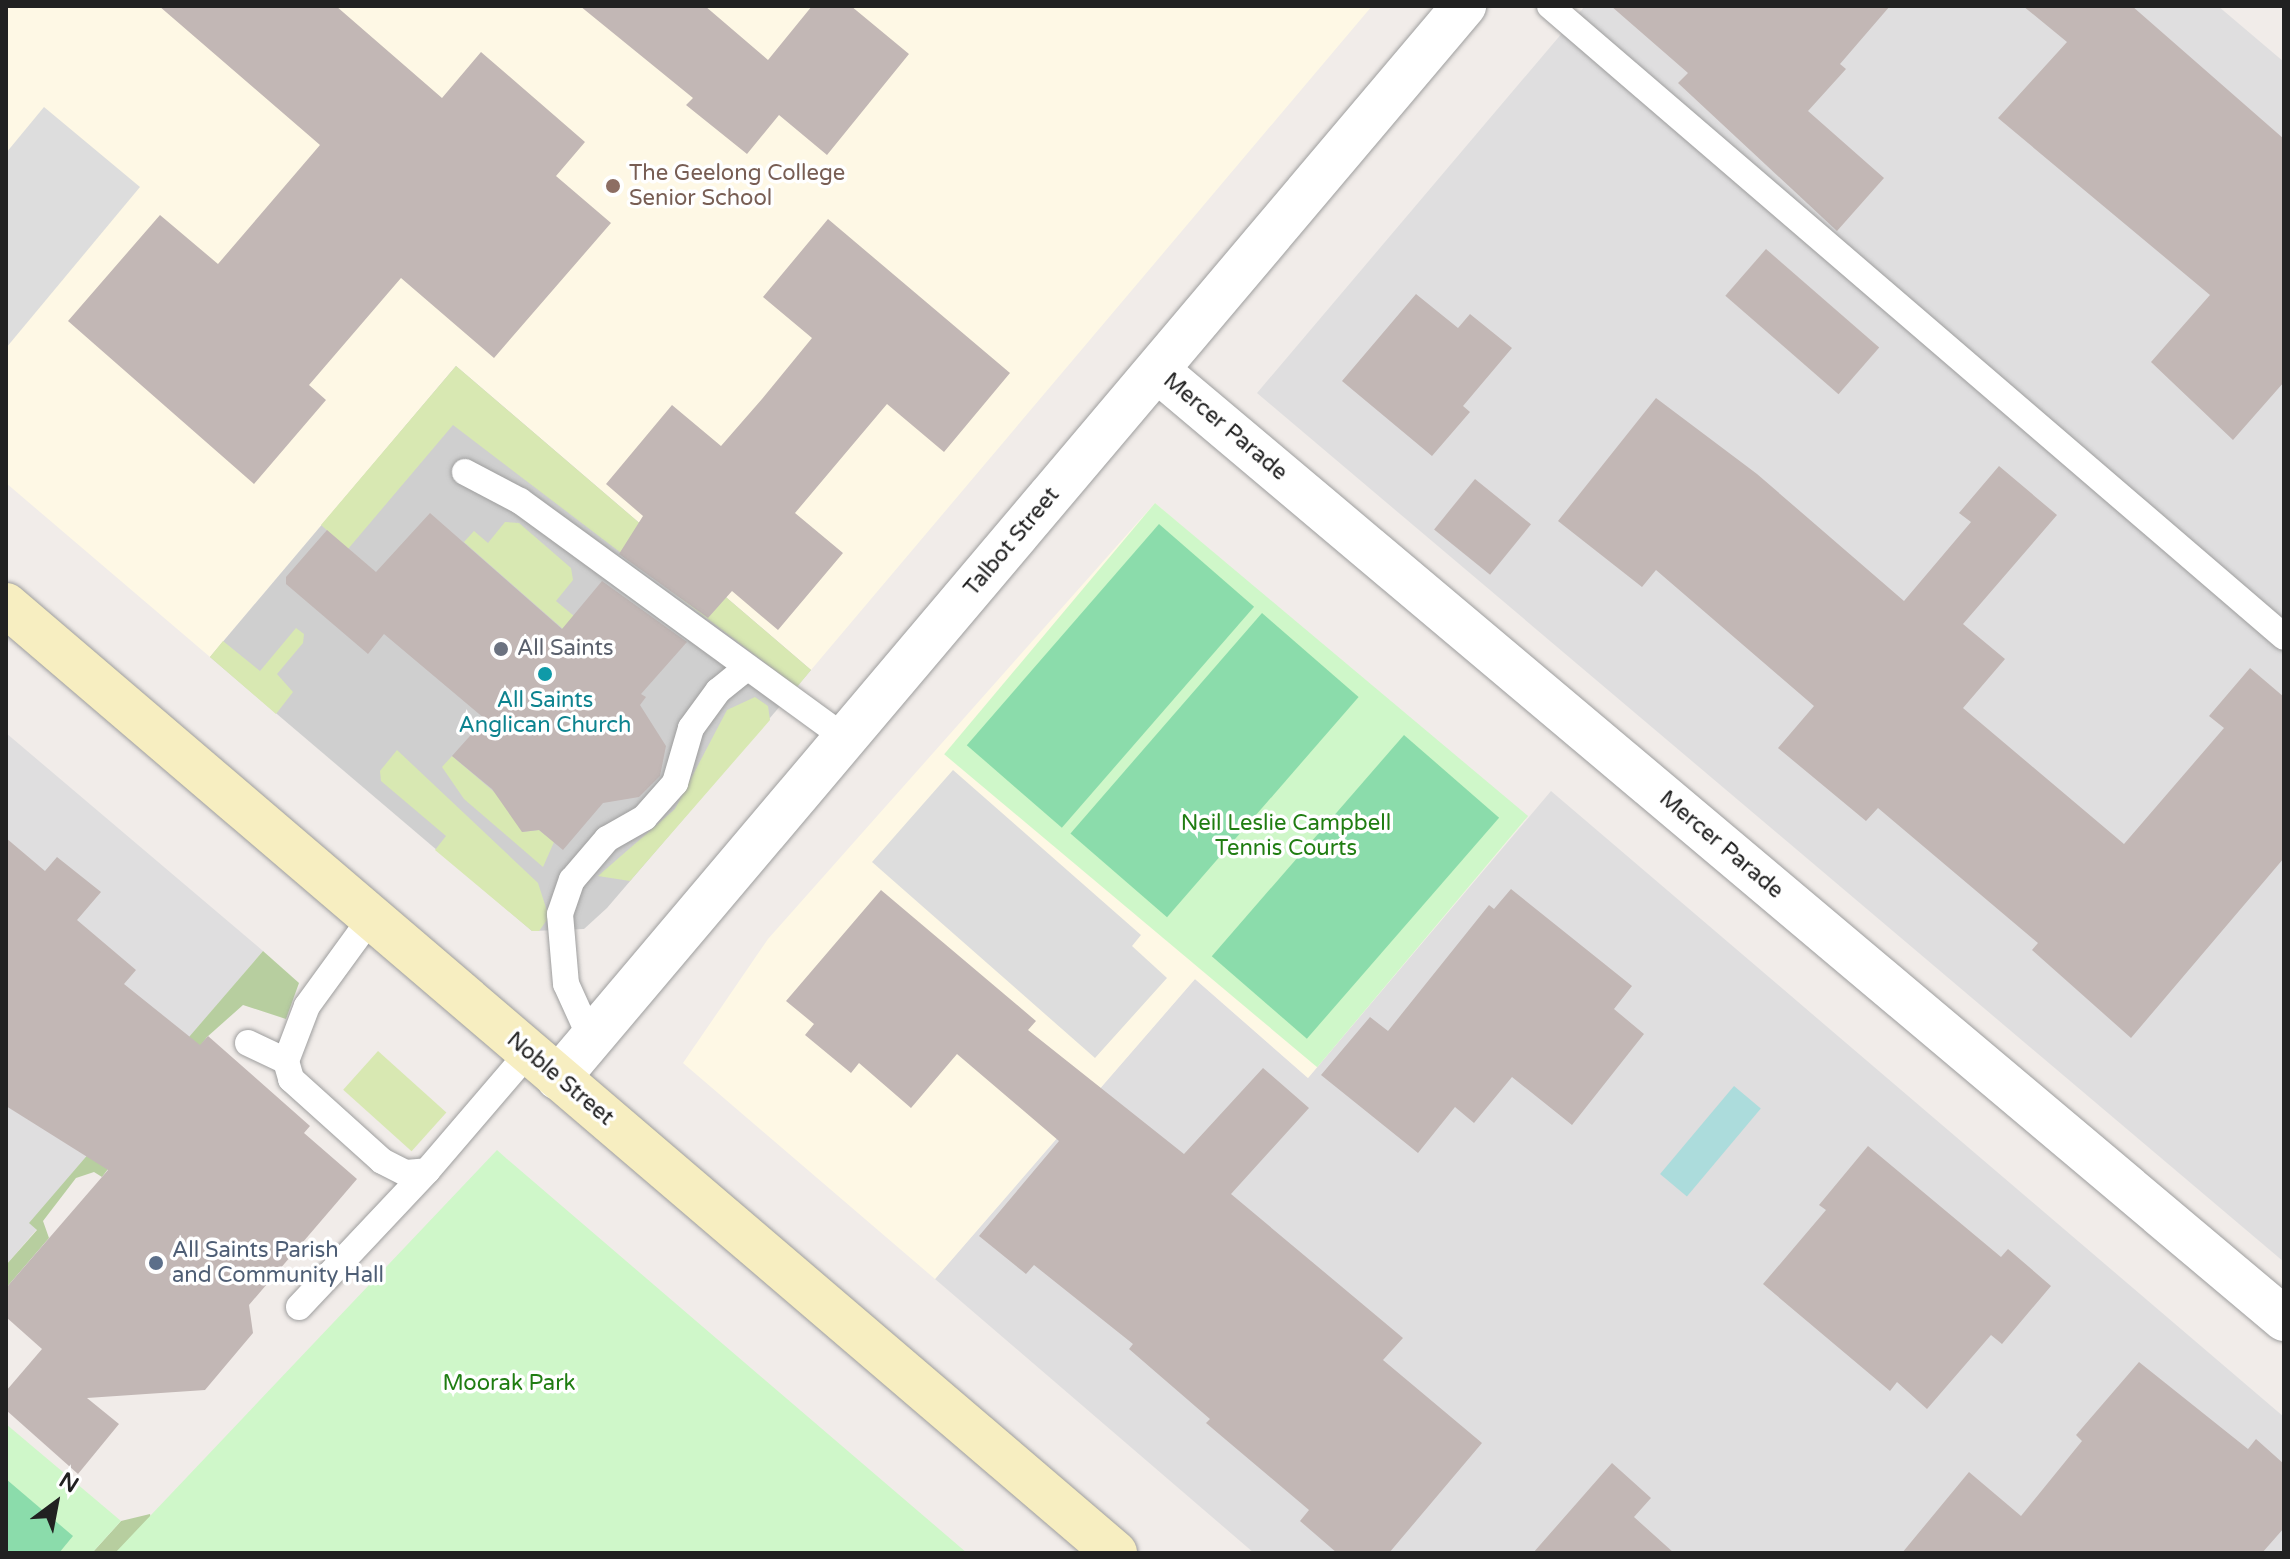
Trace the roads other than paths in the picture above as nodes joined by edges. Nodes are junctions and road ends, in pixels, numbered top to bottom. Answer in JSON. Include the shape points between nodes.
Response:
{"nodes":[{"id":1,"x":1464,"y":6,"type":"edge"},
{"id":2,"x":1550,"y":6,"type":"edge"},
{"id":3,"x":1158,"y":371,"type":"junction"},
{"id":4,"x":465,"y":472,"type":"dead end"},
{"id":5,"x":6,"y":605,"type":"edge"},
{"id":6,"x":2284,"y":637,"type":"edge"},
{"id":7,"x":746,"y":668,"type":"junction"},
{"id":8,"x":845,"y":738,"type":"junction"},
{"id":9,"x":371,"y":918,"type":"junction"},
{"id":10,"x":591,"y":1039,"type":"junction"},
{"id":11,"x":248,"y":1043,"type":"dead end"},
{"id":12,"x":286,"y":1061,"type":"junction"},
{"id":13,"x":543,"y":1065,"type":"junction"},
{"id":14,"x":427,"y":1171,"type":"junction"},
{"id":15,"x":299,"y":1307,"type":"dead end"},
{"id":16,"x":2284,"y":1319,"type":"edge"},
{"id":17,"x":1115,"y":1553,"type":"edge"}],
"edges":[{"from":1,"to":3,"type":"street","name":"Talbot Street"},
{"from":2,"to":6,"type":"lane"},
{"from":3,"to":8,"type":"street","name":"Talbot Street"},
{"from":3,"to":16,"type":"street","name":"Mercer Parade"},
{"from":4,"to":7,"type":"lane","via":[[520,501]]},
{"from":5,"to":9,"type":"street","name":"Noble Street"},
{"from":7,"to":8,"type":"lane"},
{"from":7,"to":10,"type":"lane","via":[[718,691],[691,728],[675,783],[644,818],[607,839],[572,880],[560,914],[566,984]]},
{"from":8,"to":10,"type":"street","name":"Talbot Street"},
{"from":9,"to":12,"type":"lane","via":[[307,1006]]},
{"from":9,"to":13,"type":"street","name":"Noble Street"},
{"from":10,"to":13,"type":"street","name":"Talbot Street"},
{"from":11,"to":12,"type":"lane"},
{"from":12,"to":14,"type":"lane","via":[[291,1079],[382,1161],[406,1173]]},
{"from":13,"to":14,"type":"lane"},
{"from":13,"to":17,"type":"street","name":"Noble Street"},
{"from":14,"to":15,"type":"lane"}]}
